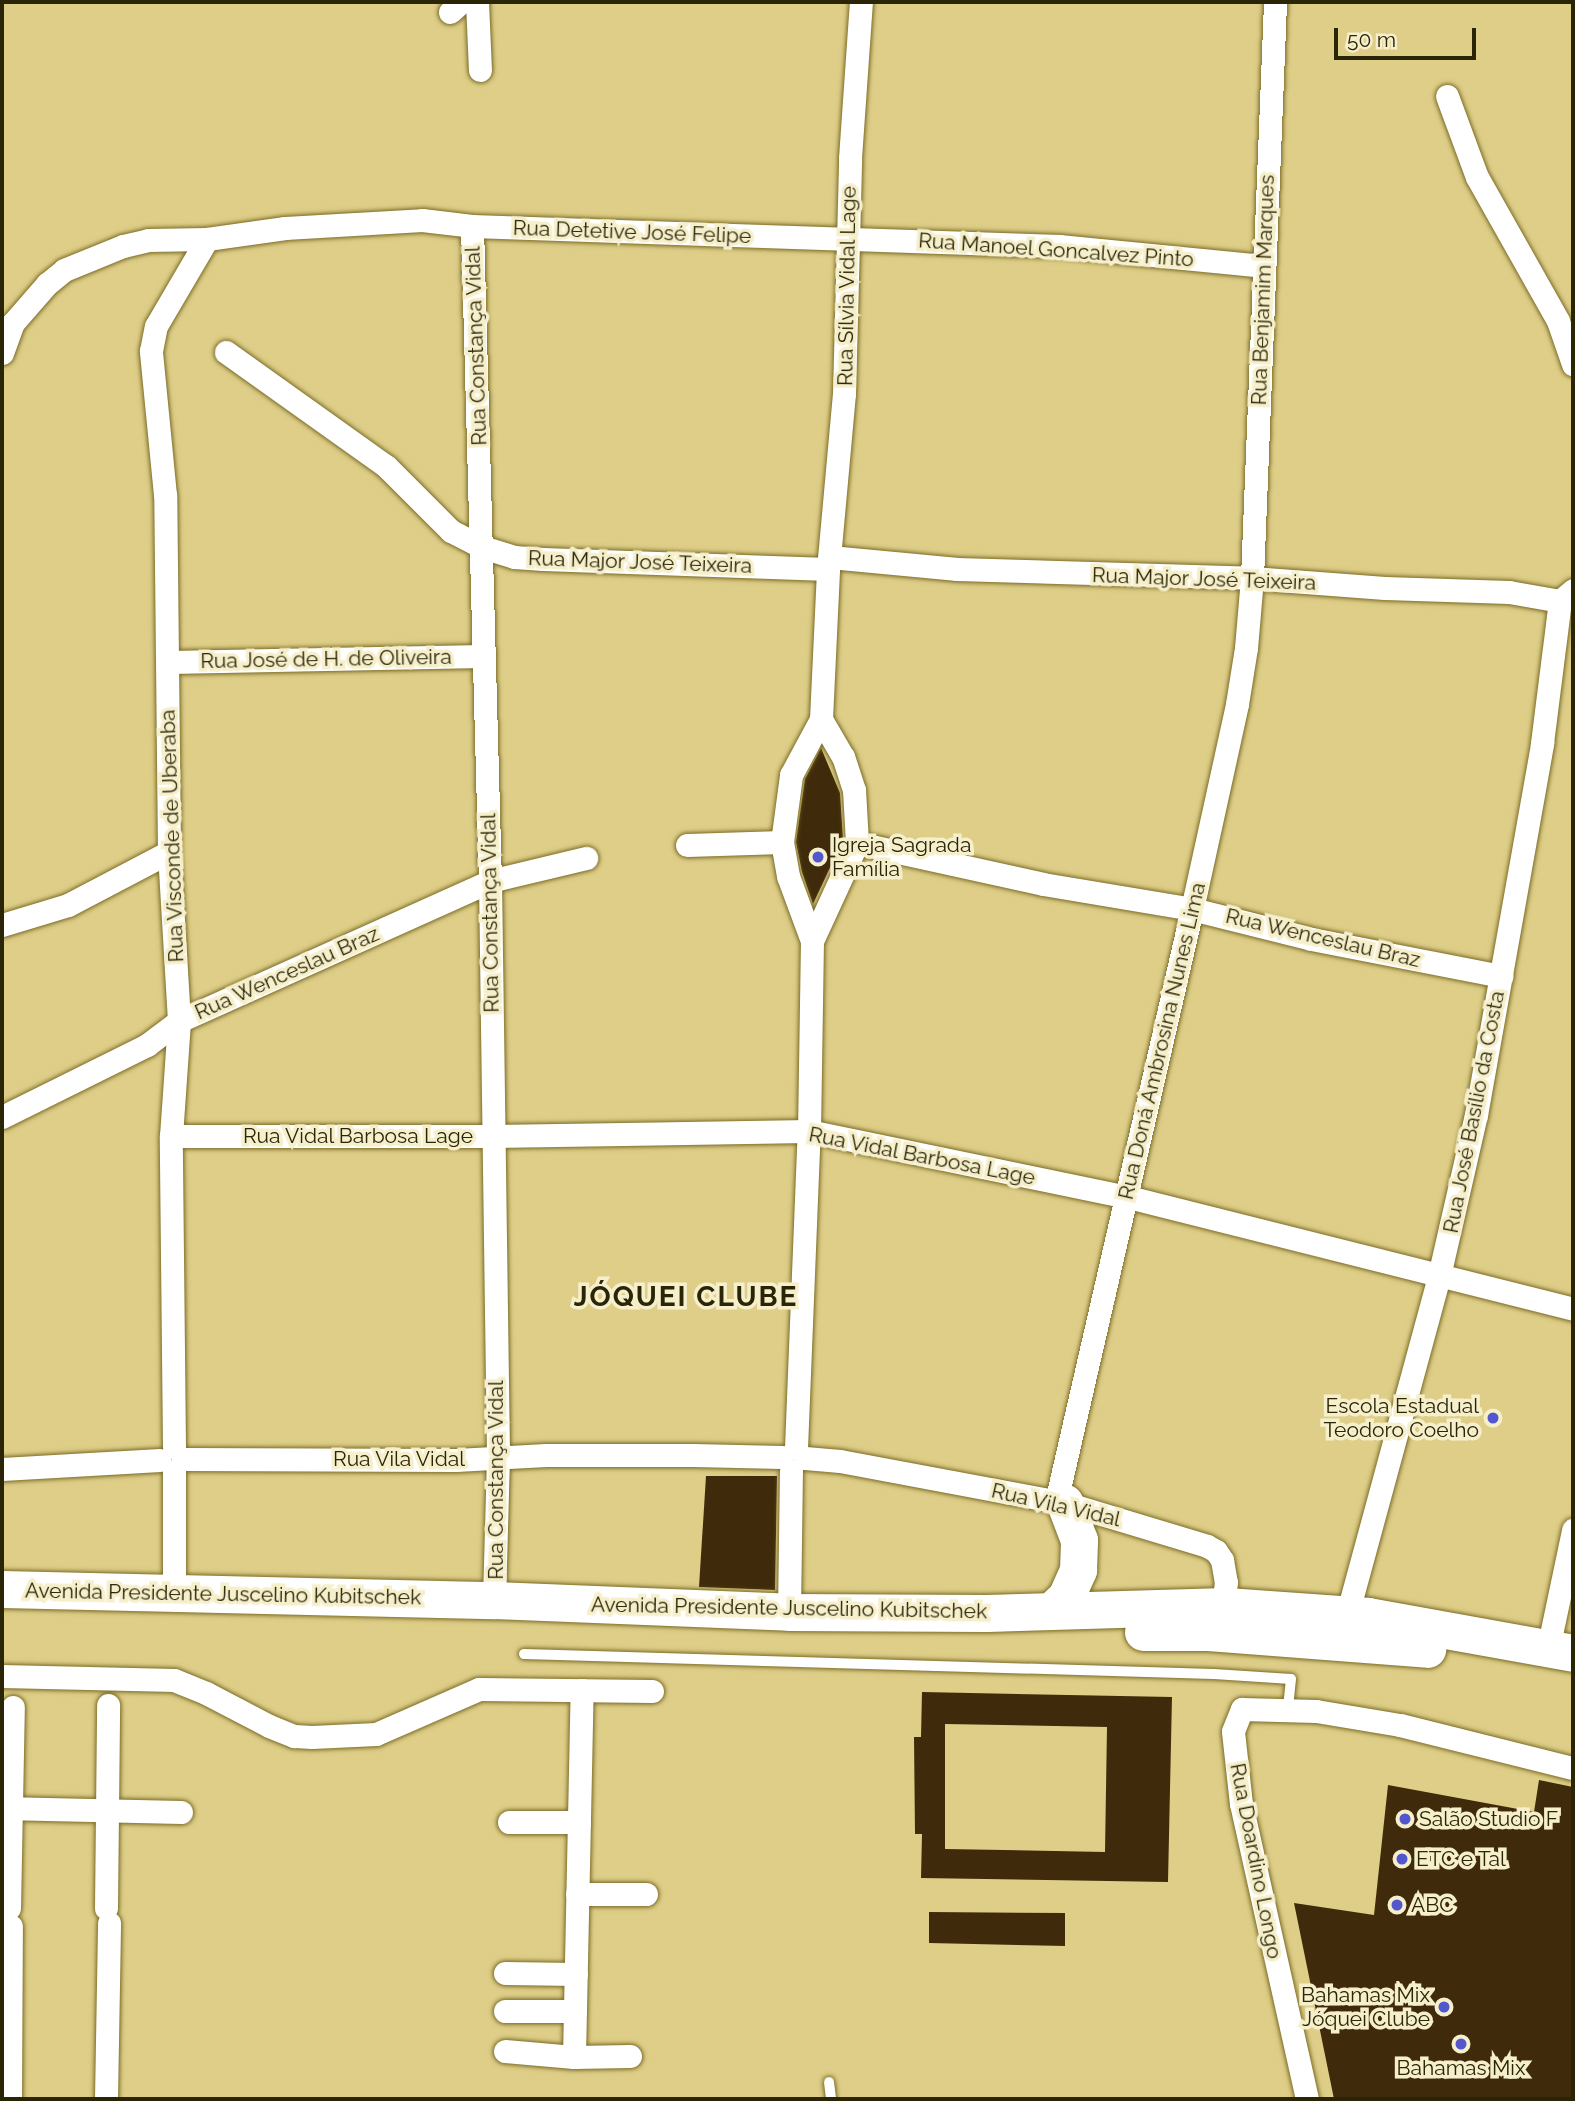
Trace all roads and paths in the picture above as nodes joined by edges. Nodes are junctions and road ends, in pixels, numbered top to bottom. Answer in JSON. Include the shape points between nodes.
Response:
{"nodes":[{"id":1,"x":477,"y":2,"type":"edge"},
{"id":2,"x":861,"y":2,"type":"edge"},
{"id":3,"x":1275,"y":2,"type":"edge"},
{"id":4,"x":480,"y":70,"type":"dead end"},
{"id":5,"x":1447,"y":96,"type":"dead end"},
{"id":6,"x":472,"y":226,"type":"junction"},
{"id":7,"x":848,"y":237,"type":"junction"},
{"id":8,"x":207,"y":239,"type":"junction"},
{"id":9,"x":1264,"y":266,"type":"junction"},
{"id":10,"x":226,"y":352,"type":"dead end"},
{"id":11,"x":2,"y":353,"type":"edge"},
{"id":12,"x":1573,"y":364,"type":"edge"},
{"id":13,"x":482,"y":547,"type":"junction"},
{"id":14,"x":829,"y":563,"type":"junction"},
{"id":15,"x":1252,"y":578,"type":"junction"},
{"id":16,"x":1567,"y":595,"type":"edge"},
{"id":17,"x":484,"y":656,"type":"junction"},
{"id":18,"x":168,"y":662,"type":"junction"},
{"id":19,"x":821,"y":719,"type":"junction"},
{"id":20,"x":782,"y":842,"type":"junction"},
{"id":21,"x":857,"y":843,"type":"junction"},
{"id":22,"x":687,"y":845,"type":"dead end"},
{"id":23,"x":169,"y":852,"type":"junction"},
{"id":24,"x":586,"y":858,"type":"dead end"},
{"id":25,"x":490,"y":881,"type":"junction"},
{"id":26,"x":1192,"y":909,"type":"junction"},
{"id":27,"x":2,"y":925,"type":"edge"},
{"id":28,"x":812,"y":941,"type":"junction"},
{"id":29,"x":1501,"y":976,"type":"junction"},
{"id":30,"x":179,"y":1021,"type":"junction"},
{"id":31,"x":2,"y":1117,"type":"edge"},
{"id":32,"x":809,"y":1131,"type":"junction"},
{"id":33,"x":172,"y":1136,"type":"junction"},
{"id":34,"x":493,"y":1136,"type":"junction"},
{"id":35,"x":1128,"y":1197,"type":"junction"},
{"id":36,"x":1439,"y":1276,"type":"junction"},
{"id":37,"x":1573,"y":1309,"type":"edge"},
{"id":38,"x":498,"y":1457,"type":"junction"},
{"id":39,"x":172,"y":1459,"type":"junction"},
{"id":40,"x":793,"y":1459,"type":"junction"},
{"id":41,"x":2,"y":1469,"type":"edge"},
{"id":42,"x":1060,"y":1502,"type":"junction"},
{"id":43,"x":1573,"y":1530,"type":"edge"},
{"id":44,"x":2,"y":1589,"type":"edge"},
{"id":45,"x":174,"y":1593,"type":"junction"},
{"id":46,"x":494,"y":1600,"type":"junction"},
{"id":47,"x":1052,"y":1610,"type":"junction"},
{"id":48,"x":2,"y":1611,"type":"edge"},
{"id":49,"x":789,"y":1612,"type":"junction"},
{"id":50,"x":1347,"y":1615,"type":"junction"},
{"id":51,"x":1227,"y":1624,"type":"junction"},
{"id":52,"x":524,"y":1654,"type":"dead end"},
{"id":53,"x":1565,"y":1658,"type":"edge"},
{"id":54,"x":2,"y":1676,"type":"edge"},
{"id":55,"x":582,"y":1690,"type":"junction"},
{"id":56,"x":652,"y":1691,"type":"dead end"},
{"id":57,"x":108,"y":1706,"type":"dead end"},
{"id":58,"x":13,"y":1707,"type":"dead end"},
{"id":59,"x":1288,"y":1709,"type":"junction"},
{"id":60,"x":1573,"y":1768,"type":"edge"},
{"id":61,"x":6,"y":1808,"type":"edge"},
{"id":62,"x":106,"y":1811,"type":"junction"},
{"id":63,"x":181,"y":1812,"type":"dead end"},
{"id":64,"x":509,"y":1822,"type":"dead end"},
{"id":65,"x":579,"y":1822,"type":"junction"},
{"id":66,"x":577,"y":1894,"type":"junction"},
{"id":67,"x":646,"y":1895,"type":"dead end"},
{"id":68,"x":505,"y":1973,"type":"dead end"},
{"id":69,"x":576,"y":1974,"type":"junction"},
{"id":70,"x":505,"y":2011,"type":"dead end"},
{"id":71,"x":575,"y":2011,"type":"junction"},
{"id":72,"x":505,"y":2051,"type":"dead end"},
{"id":73,"x":630,"y":2056,"type":"dead end"},
{"id":74,"x":574,"y":2057,"type":"junction"},
{"id":75,"x":829,"y":2082,"type":"dead end"},
{"id":76,"x":10,"y":2099,"type":"edge"},
{"id":77,"x":106,"y":2099,"type":"edge"},
{"id":78,"x":831,"y":2099,"type":"edge"},
{"id":79,"x":1307,"y":2099,"type":"edge"}],
"edges":[{"from":1,"to":4,"type":"street"},
{"from":2,"to":7,"type":"street","name":"Rua Sílvia Vidal Lage"},
{"from":3,"to":9,"type":"street","name":"Rua Benjamim Marques"},
{"from":5,"to":12,"type":"street","via":[[1477,177],[1558,321]]},
{"from":6,"to":7,"type":"street","name":"Rua Detetive José Felipe"},
{"from":6,"to":8,"type":"street","name":"Rua Detetive José Felipe","via":[[433,220],[383,221],[251,230]]},
{"from":6,"to":13,"type":"street","name":"Rua Constança Vidal"},
{"from":7,"to":9,"type":"street","name":"Rua Manoel Goncalvez Pinto","via":[[1060,246]]},
{"from":7,"to":14,"type":"street","name":"Rua Sílvia Vidal Lage","via":[[844,394]]},
{"from":8,"to":11,"type":"street","name":"Rua Detetive José Felipe","via":[[148,240],[64,270],[13,323]]},
{"from":8,"to":18,"type":"street","name":"Rua Visconde de Uberaba","via":[[151,337],[165,495]]},
{"from":9,"to":15,"type":"street","name":"Rua Benjamim Marques"},
{"from":10,"to":13,"type":"street","name":"Rua Major José Teixeira","via":[[386,466],[451,531]]},
{"from":13,"to":14,"type":"street","name":"Rua Major José Teixeira","via":[[514,557],[542,559]]},
{"from":13,"to":17,"type":"street","name":"Rua Constança Vidal"},
{"from":14,"to":15,"type":"street","name":"Rua Major José Teixeira"},
{"from":14,"to":19,"type":"street","name":"Rua Sílvia Vidal Lage"},
{"from":15,"to":16,"type":"street","name":"Rua Major José Teixeira"},
{"from":15,"to":26,"type":"street","name":"Rua Doná Ambrosina Nunes Lima","via":[[1237,704]]},
{"from":16,"to":29,"type":"street","name":"Rua José Basílio da Costa"},
{"from":17,"to":18,"type":"street","name":"Rua José de H. de Oliveira"},
{"from":17,"to":25,"type":"street","name":"Rua Constança Vidal"},
{"from":18,"to":23,"type":"street","name":"Rua Visconde de Uberaba"},
{"from":19,"to":20,"type":"street","via":[[791,775]]},
{"from":19,"to":21,"type":"street","via":[[843,757],[854,790]]},
{"from":20,"to":22,"type":"street"},
{"from":20,"to":28,"type":"street","via":[[788,876]]},
{"from":21,"to":26,"type":"street","name":"Rua Wenceslau Braz","via":[[1043,884]]},
{"from":21,"to":28,"type":"street"},
{"from":23,"to":27,"type":"street","via":[[68,905]]},
{"from":23,"to":30,"type":"street","name":"Rua Visconde de Uberaba"},
{"from":24,"to":25,"type":"street","name":"Rua Wenceslau Braz"},
{"from":25,"to":30,"type":"street","name":"Rua Wenceslau Braz"},
{"from":25,"to":34,"type":"street","name":"Rua Constança Vidal"},
{"from":26,"to":29,"type":"street","name":"Rua Wenceslau Braz","via":[[1311,939]]},
{"from":26,"to":35,"type":"street","name":"Rua Doná Ambrosina Nunes Lima"},
{"from":28,"to":32,"type":"street"},
{"from":29,"to":36,"type":"street","name":"Rua José Basílio da Costa","via":[[1476,1115]]},
{"from":30,"to":31,"type":"street","name":"Rua Wenceslau Braz","via":[[146,1045]]},
{"from":30,"to":33,"type":"street","name":"Rua Visconde de Uberaba"},
{"from":32,"to":34,"type":"street","name":"Rua Vidal Barbosa Lage"},
{"from":32,"to":35,"type":"street","name":"Rua Vidal Barbosa Lage"},
{"from":32,"to":40,"type":"street"},
{"from":33,"to":34,"type":"street","name":"Rua Vidal Barbosa Lage"},
{"from":33,"to":39,"type":"street","name":"Rua Visconde de Uberaba"},
{"from":34,"to":38,"type":"street","name":"Rua Constança Vidal"},
{"from":35,"to":36,"type":"street","name":"Rua Vidal Barbosa Lage"},
{"from":35,"to":42,"type":"street","name":"Rua Doná Ambrosina Nunes Lima"},
{"from":36,"to":37,"type":"street","name":"Rua Vidal Barbosa Lage"},
{"from":36,"to":50,"type":"street","name":"Rua José Basílio da Costa"},
{"from":38,"to":39,"type":"street","name":"Rua Vila Vidal"},
{"from":38,"to":40,"type":"street","name":"Rua Vila Vidal"},
{"from":38,"to":46,"type":"street","name":"Rua Constança Vidal"},
{"from":39,"to":41,"type":"street","name":"Rua Vila Vidal"},
{"from":39,"to":45,"type":"street","name":"Rua Visconde de Uberaba"},
{"from":40,"to":42,"type":"street","name":"Rua Vila Vidal","via":[[840,1461]]},
{"from":40,"to":49,"type":"street"},
{"from":42,"to":47,"type":"highway","via":[[1079,1541],[1078,1570],[1066,1597]]},
{"from":42,"to":51,"type":"street","name":"Rua Vila Vidal","via":[[1173,1533],[1216,1551],[1224,1571]]},
{"from":43,"to":53,"type":"street"},
{"from":44,"to":45,"type":"highway","name":"Avenida Presidente Juscelino Kubitschek"},
{"from":45,"to":46,"type":"highway","name":"Avenida Presidente Juscelino Kubitschek"},
{"from":46,"to":49,"type":"highway","name":"Avenida Presidente Juscelino Kubitschek"},
{"from":47,"to":49,"type":"highway","name":"Avenida Presidente Juscelino Kubitschek"},
{"from":47,"to":51,"type":"highway","name":"Avenida Presidente Juscelino Kubitschek"},
{"from":48,"to":51,"type":"highway","name":"Avenida Presidente Juscelino Kubitschek","via":[[492,1621],[628,1630]]},
{"from":50,"to":51,"type":"highway","name":"Avenida Presidente Juscelino Kubitschek"},
{"from":50,"to":53,"type":"highway","name":"Avenida Presidente Juscelino Kubitschek"},
{"from":51,"to":53,"type":"highway","name":"Avenida Presidente Juscelino Kubitschek","via":[[1415,1647]]},
{"from":52,"to":59,"type":"lane","via":[[1240,1675],[1291,1679]]},
{"from":54,"to":55,"type":"street","via":[[174,1680],[269,1726],[312,1737],[376,1734],[479,1689]]},
{"from":55,"to":56,"type":"street"},
{"from":55,"to":65,"type":"street"},
{"from":57,"to":62,"type":"street"},
{"from":58,"to":61,"type":"street"},
{"from":59,"to":60,"type":"street","name":"Rua Doardino Longo","via":[[1399,1725]]},
{"from":59,"to":79,"type":"street","name":"Rua Doardino Longo","via":[[1243,1708],[1233,1741],[1241,1804]]},
{"from":61,"to":62,"type":"street"},
{"from":61,"to":76,"type":"street"},
{"from":62,"to":63,"type":"street"},
{"from":62,"to":77,"type":"street"},
{"from":64,"to":65,"type":"street"},
{"from":65,"to":66,"type":"street"},
{"from":66,"to":67,"type":"street"},
{"from":66,"to":69,"type":"street"},
{"from":68,"to":69,"type":"street"},
{"from":69,"to":71,"type":"street"},
{"from":70,"to":71,"type":"street"},
{"from":71,"to":74,"type":"street"},
{"from":72,"to":74,"type":"street"},
{"from":73,"to":74,"type":"street"},
{"from":75,"to":78,"type":"lane"}]}
